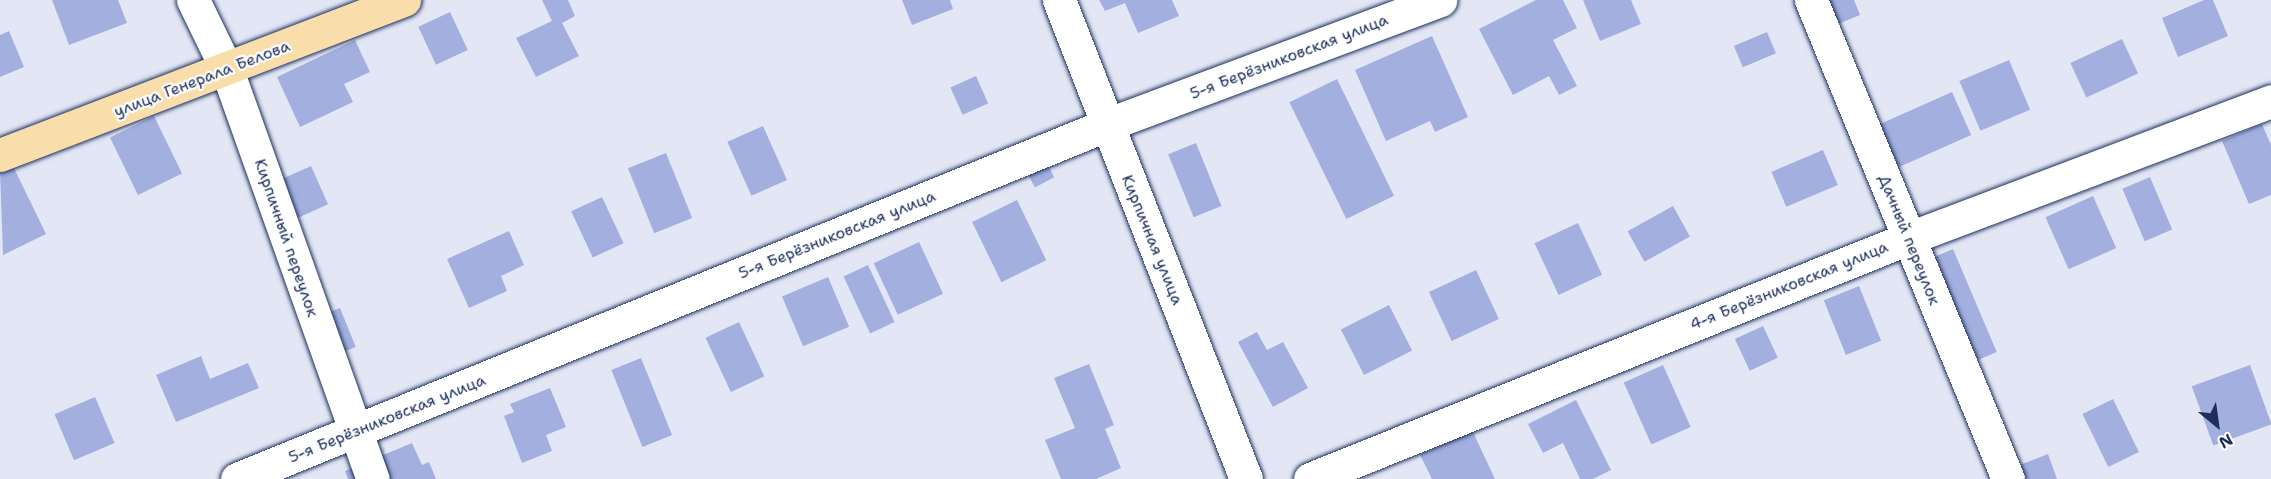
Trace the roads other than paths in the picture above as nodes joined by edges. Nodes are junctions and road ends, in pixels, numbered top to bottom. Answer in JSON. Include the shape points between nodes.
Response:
{"nodes":[{"id":1,"x":193,"y":0,"type":"edge"},
{"id":2,"x":404,"y":0,"type":"edge"},
{"id":3,"x":1059,"y":0,"type":"edge"},
{"id":4,"x":1440,"y":0,"type":"edge"},
{"id":5,"x":1811,"y":0,"type":"edge"},
{"id":6,"x":228,"y":70,"type":"junction"},
{"id":7,"x":2271,"y":101,"type":"edge"},
{"id":8,"x":1106,"y":125,"type":"junction"},
{"id":9,"x":0,"y":155,"type":"edge"},
{"id":10,"x":1909,"y":238,"type":"junction"},
{"id":11,"x":355,"y":432,"type":"junction"},
{"id":12,"x":237,"y":479,"type":"edge"},
{"id":13,"x":373,"y":479,"type":"edge"},
{"id":14,"x":1246,"y":479,"type":"edge"},
{"id":15,"x":1310,"y":479,"type":"edge"},
{"id":16,"x":2008,"y":479,"type":"edge"}],
"edges":[{"from":1,"to":6,"type":"street","name":"Кирпичный переулок"},
{"from":2,"to":6,"type":"main road","name":"улица Генерала Белова"},
{"from":3,"to":8,"type":"street","name":"Кирпичная улица"},
{"from":4,"to":8,"type":"street","name":"5-я Берёзниковская улица"},
{"from":5,"to":10,"type":"street","name":"Дачный переулок"},
{"from":6,"to":9,"type":"main road","name":"улица Генерала Белова"},
{"from":6,"to":11,"type":"street","name":"Кирпичный переулок"},
{"from":7,"to":10,"type":"street","name":"4-я Берёзниковская улица"},
{"from":8,"to":11,"type":"street","name":"5-я Берёзниковская улица"},
{"from":8,"to":14,"type":"street","name":"Кирпичная улица"},
{"from":10,"to":15,"type":"street","name":"4-я Берёзниковская улица"},
{"from":10,"to":16,"type":"street","name":"Дачный переулок"},
{"from":11,"to":12,"type":"street","name":"5-я Берёзниковская улица"},
{"from":11,"to":13,"type":"street","name":"Кирпичный переулок"}]}
